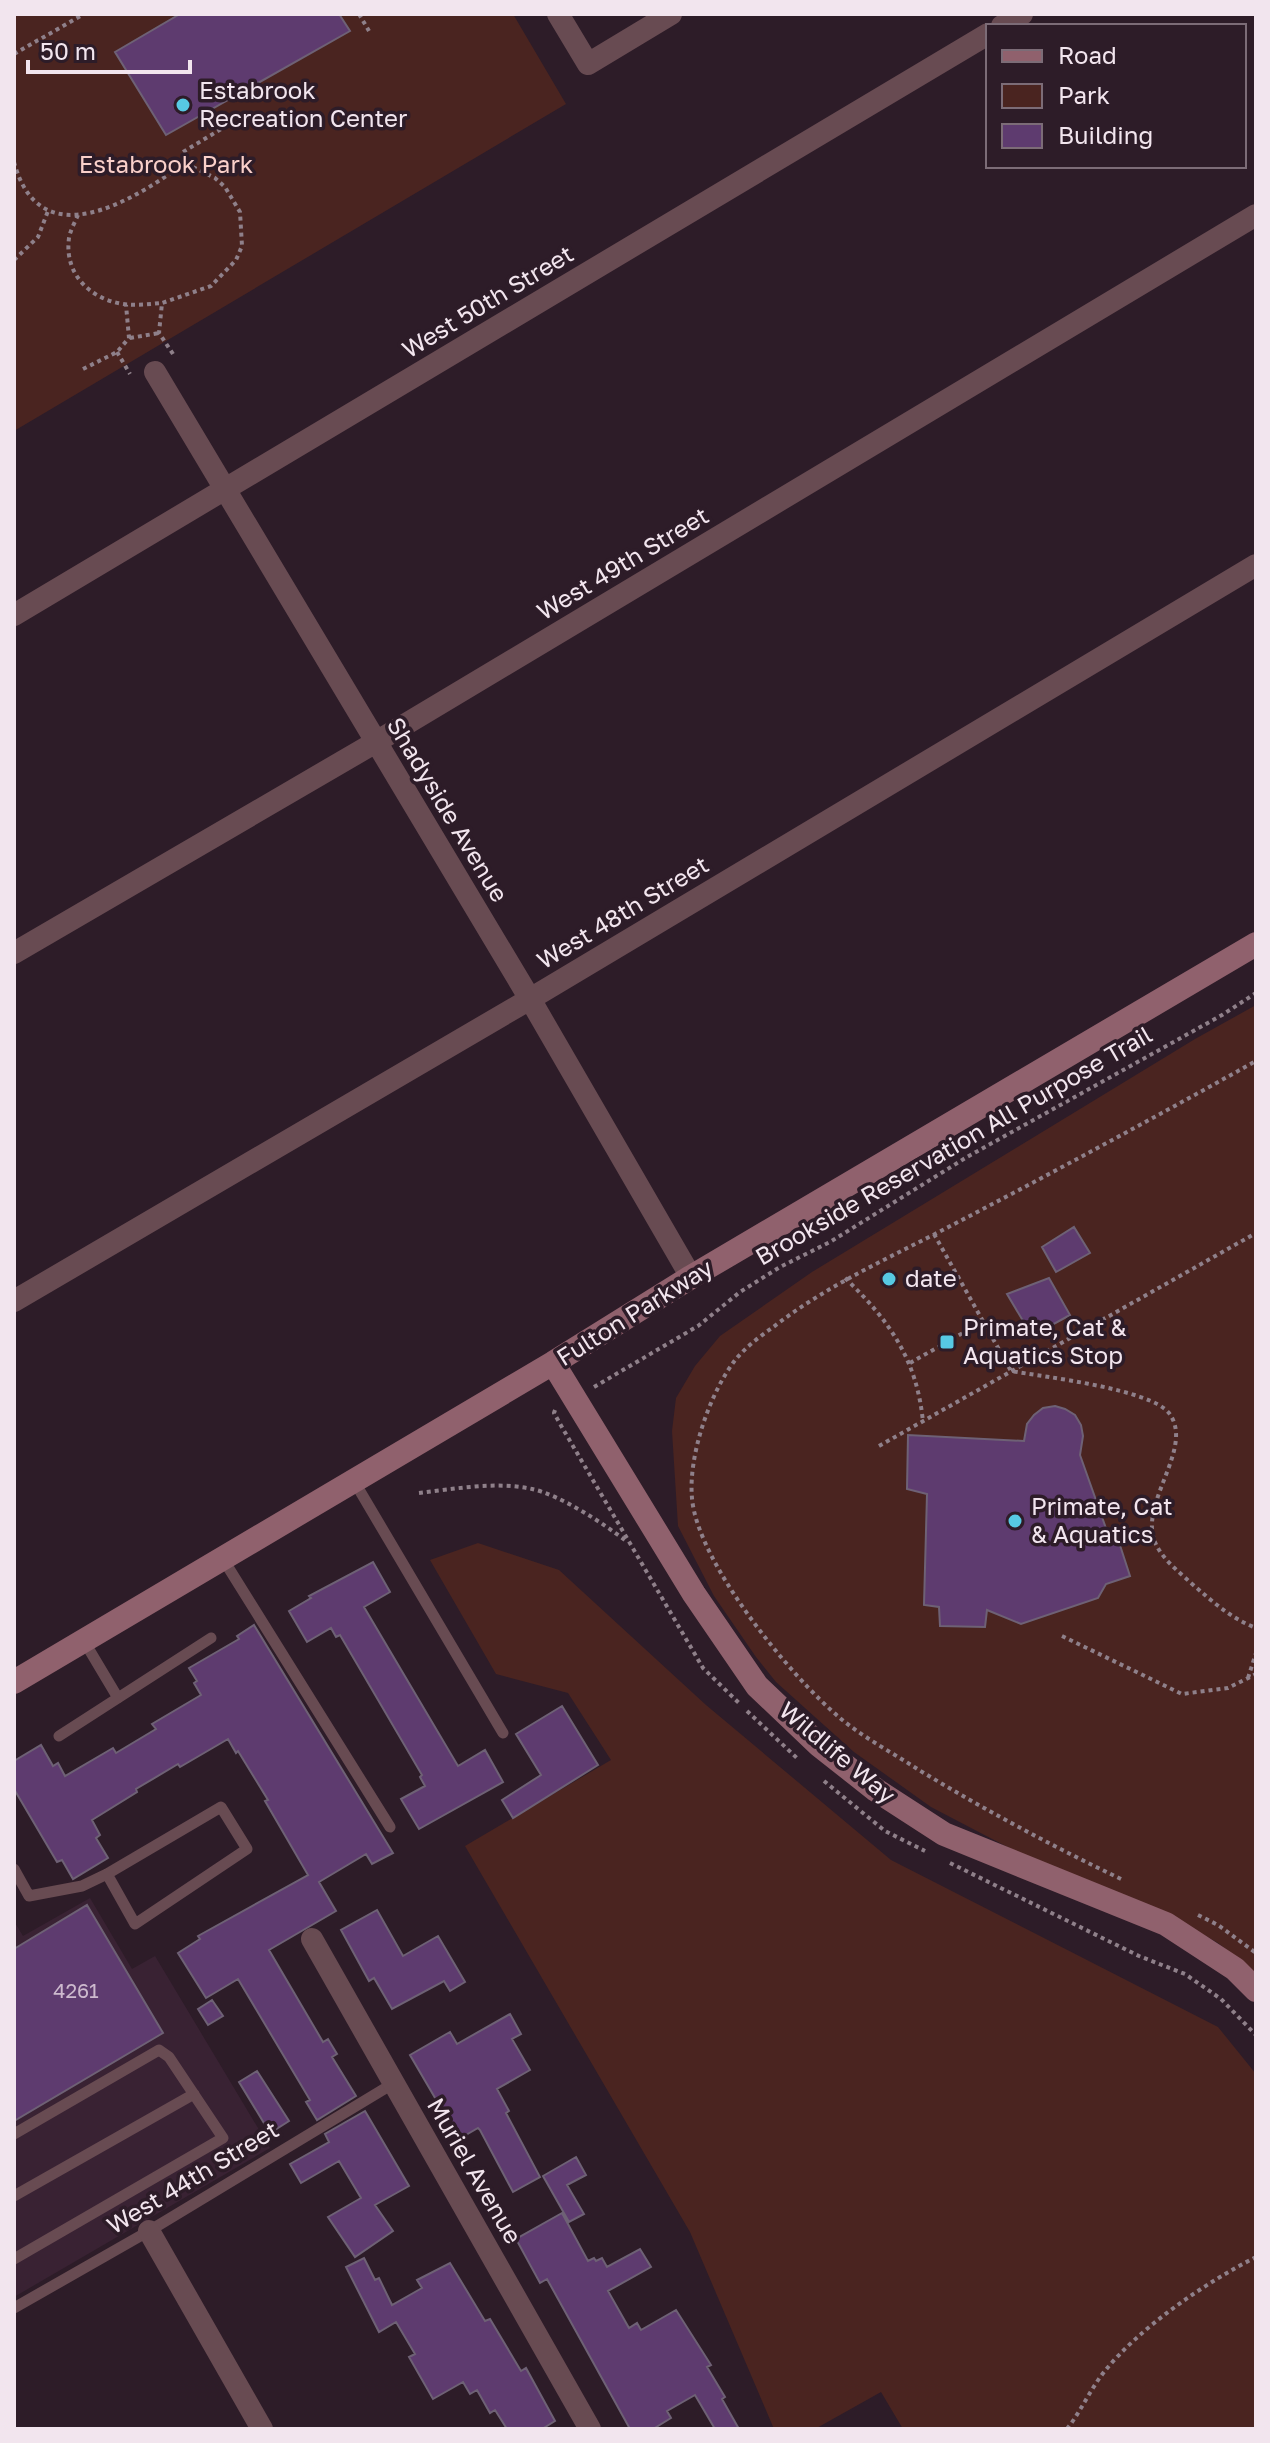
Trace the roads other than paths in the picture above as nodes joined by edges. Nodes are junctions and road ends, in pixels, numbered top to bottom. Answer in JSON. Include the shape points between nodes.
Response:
{"nodes":[{"id":1,"x":558,"y":14,"type":"edge"},
{"id":2,"x":671,"y":14,"type":"edge"},
{"id":3,"x":986,"y":35,"type":"edge"},
{"id":4,"x":1256,"y":215,"type":"edge"},
{"id":5,"x":155,"y":372,"type":"dead end"},
{"id":6,"x":224,"y":490,"type":"junction"},
{"id":7,"x":1256,"y":565,"type":"edge"},
{"id":8,"x":14,"y":615,"type":"edge"},
{"id":9,"x":376,"y":742,"type":"junction"},
{"id":10,"x":1256,"y":944,"type":"edge"},
{"id":11,"x":14,"y":953,"type":"edge"},
{"id":12,"x":530,"y":999,"type":"junction"},
{"id":13,"x":691,"y":1277,"type":"junction"},
{"id":14,"x":14,"y":1301,"type":"edge"},
{"id":15,"x":553,"y":1363,"type":"junction"},
{"id":16,"x":354,"y":1481,"type":"junction"},
{"id":17,"x":223,"y":1559,"type":"junction"},
{"id":18,"x":211,"y":1638,"type":"dead end"},
{"id":19,"x":84,"y":1641,"type":"junction"},
{"id":20,"x":14,"y":1682,"type":"edge"},
{"id":21,"x":118,"y":1698,"type":"junction"},
{"id":22,"x":503,"y":1733,"type":"dead end"},
{"id":23,"x":59,"y":1736,"type":"dead end"},
{"id":24,"x":390,"y":1827,"type":"dead end"},
{"id":25,"x":14,"y":1869,"type":"edge"},
{"id":26,"x":107,"y":1874,"type":"junction"},
{"id":27,"x":312,"y":1939,"type":"dead end"},
{"id":28,"x":1256,"y":1990,"type":"edge"},
{"id":29,"x":394,"y":2083,"type":"junction"},
{"id":30,"x":194,"y":2094,"type":"junction"},
{"id":31,"x":14,"y":2134,"type":"edge"},
{"id":32,"x":14,"y":2196,"type":"edge"},
{"id":33,"x":149,"y":2231,"type":"junction"},
{"id":34,"x":14,"y":2259,"type":"edge"},
{"id":35,"x":14,"y":2308,"type":"edge"},
{"id":36,"x":262,"y":2429,"type":"edge"},
{"id":37,"x":590,"y":2429,"type":"edge"}],
"edges":[{"from":1,"to":2,"type":"street","via":[[588,64]]},
{"from":3,"to":6,"type":"street","name":"West 50th Street"},
{"from":4,"to":9,"type":"street","name":"West 49th Street"},
{"from":5,"to":6,"type":"street","name":"Shadyside Avenue"},
{"from":6,"to":8,"type":"street","name":"West 50th Street"},
{"from":6,"to":9,"type":"street","name":"Shadyside Avenue"},
{"from":7,"to":12,"type":"street","name":"West 48th Street"},
{"from":9,"to":11,"type":"street","name":"West 49th Street"},
{"from":9,"to":12,"type":"street","name":"Shadyside Avenue"},
{"from":10,"to":13,"type":"street","name":"Fulton Parkway"},
{"from":12,"to":13,"type":"street","name":"Shadyside Avenue"},
{"from":12,"to":14,"type":"street","name":"West 48th Street"},
{"from":13,"to":15,"type":"street","name":"Fulton Parkway"},
{"from":15,"to":16,"type":"street","name":"Fulton Parkway"},
{"from":15,"to":28,"type":"street","name":"Wildlife Way","via":[[694,1594],[757,1686],[819,1745],[944,1834],[1166,1924],[1235,1969]]},
{"from":16,"to":17,"type":"street","name":"Fulton Parkway"},
{"from":16,"to":22,"type":"lane"},
{"from":17,"to":19,"type":"street","name":"Fulton Parkway"},
{"from":17,"to":24,"type":"lane"},
{"from":18,"to":21,"type":"lane"},
{"from":19,"to":20,"type":"street","name":"Fulton Parkway"},
{"from":19,"to":21,"type":"lane"},
{"from":21,"to":23,"type":"lane"},
{"from":25,"to":26,"type":"lane","via":[[29,1896],[82,1886]]},
{"from":26,"to":26,"type":"lane","via":[[221,1807],[247,1849],[135,1924]]},
{"from":27,"to":29,"type":"street","name":"Muriel Avenue"},
{"from":29,"to":33,"type":"lane","name":"West 44th Street"},
{"from":29,"to":37,"type":"street","name":"Muriel Avenue"},
{"from":30,"to":31,"type":"lane","via":[[159,2050]]},
{"from":30,"to":32,"type":"lane"},
{"from":30,"to":34,"type":"lane","via":[[223,2138]]},
{"from":33,"to":35,"type":"lane","name":"West 44th Street"},
{"from":33,"to":36,"type":"street"}]}
